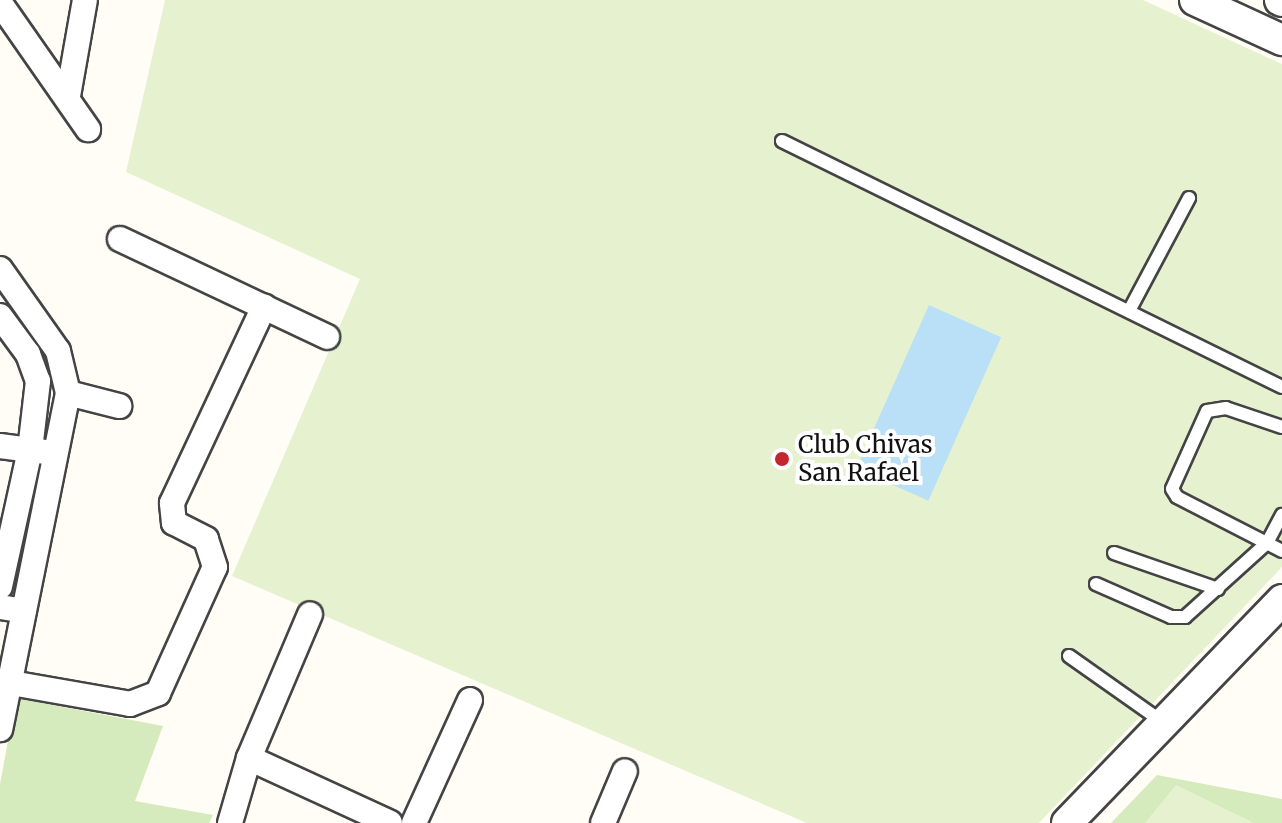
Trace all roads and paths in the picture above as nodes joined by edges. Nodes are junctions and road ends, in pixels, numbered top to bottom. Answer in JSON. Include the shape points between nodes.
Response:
{"nodes":[{"id":1,"x":85,"y":0,"type":"edge"},
{"id":2,"x":1195,"y":0,"type":"edge"},
{"id":3,"x":0,"y":3,"type":"edge"},
{"id":4,"x":1282,"y":40,"type":"edge"},
{"id":5,"x":68,"y":96,"type":"junction"},
{"id":6,"x":88,"y":129,"type":"dead end"},
{"id":7,"x":782,"y":141,"type":"dead end"},
{"id":8,"x":1189,"y":198,"type":"dead end"},
{"id":9,"x":120,"y":239,"type":"dead end"},
{"id":10,"x":0,"y":269,"type":"edge"},
{"id":11,"x":264,"y":307,"type":"junction"},
{"id":12,"x":1129,"y":311,"type":"junction"},
{"id":13,"x":0,"y":316,"type":"edge"},
{"id":14,"x":327,"y":337,"type":"dead end"},
{"id":15,"x":1282,"y":387,"type":"edge"},
{"id":16,"x":68,"y":393,"type":"junction"},
{"id":17,"x":119,"y":406,"type":"dead end"},
{"id":18,"x":1282,"y":427,"type":"edge"},
{"id":19,"x":0,"y":446,"type":"edge"},
{"id":20,"x":30,"y":450,"type":"junction"},
{"id":21,"x":59,"y":454,"type":"junction"},
{"id":22,"x":1282,"y":515,"type":"edge"},
{"id":23,"x":1267,"y":543,"type":"junction"},
{"id":24,"x":1282,"y":551,"type":"edge"},
{"id":25,"x":1114,"y":553,"type":"dead end"},
{"id":26,"x":1096,"y":584,"type":"dead end"},
{"id":27,"x":0,"y":587,"type":"edge"},
{"id":28,"x":1218,"y":589,"type":"junction"},
{"id":29,"x":1282,"y":600,"type":"edge"},
{"id":30,"x":0,"y":607,"type":"edge"},
{"id":31,"x":24,"y":611,"type":"junction"},
{"id":32,"x":310,"y":614,"type":"dead end"},
{"id":33,"x":1069,"y":656,"type":"dead end"},
{"id":34,"x":4,"y":682,"type":"edge"},
{"id":35,"x":470,"y":700,"type":"dead end"},
{"id":36,"x":1164,"y":723,"type":"junction"},
{"id":37,"x":0,"y":729,"type":"edge"},
{"id":38,"x":249,"y":758,"type":"junction"},
{"id":39,"x":625,"y":771,"type":"dead end"},
{"id":40,"x":230,"y":823,"type":"edge"},
{"id":41,"x":390,"y":823,"type":"edge"},
{"id":42,"x":414,"y":823,"type":"edge"},
{"id":43,"x":603,"y":823,"type":"edge"},
{"id":44,"x":1067,"y":823,"type":"edge"}],
"edges":[{"from":1,"to":5,"type":"street"},
{"from":2,"to":4,"type":"street"},
{"from":3,"to":5,"type":"street"},
{"from":5,"to":6,"type":"street"},
{"from":7,"to":12,"type":"lane"},
{"from":8,"to":12,"type":"lane"},
{"from":9,"to":11,"type":"street"},
{"from":10,"to":16,"type":"street","via":[[58,351]]},
{"from":11,"to":14,"type":"street"},
{"from":11,"to":34,"type":"street","via":[[172,503],[174,523],[206,539],[215,567],[158,693],[130,704]]},
{"from":12,"to":15,"type":"lane"},
{"from":13,"to":20,"type":"street","via":[[28,354],[38,381]]},
{"from":16,"to":17,"type":"street"},
{"from":16,"to":21,"type":"street"},
{"from":18,"to":23,"type":"lane","via":[[1226,408],[1207,411],[1172,481],[1177,497]]},
{"from":19,"to":20,"type":"street"},
{"from":20,"to":21,"type":"street"},
{"from":20,"to":27,"type":"street"},
{"from":21,"to":31,"type":"street"},
{"from":22,"to":23,"type":"lane"},
{"from":23,"to":24,"type":"lane"},
{"from":23,"to":28,"type":"lane"},
{"from":25,"to":28,"type":"lane"},
{"from":26,"to":28,"type":"lane","via":[[1178,619]]},
{"from":29,"to":36,"type":"street"},
{"from":30,"to":31,"type":"street"},
{"from":31,"to":34,"type":"street"},
{"from":32,"to":38,"type":"street"},
{"from":33,"to":36,"type":"lane"},
{"from":34,"to":37,"type":"street"},
{"from":35,"to":42,"type":"street"},
{"from":36,"to":44,"type":"street"},
{"from":38,"to":40,"type":"street"},
{"from":38,"to":41,"type":"street"},
{"from":39,"to":43,"type":"street"}]}
